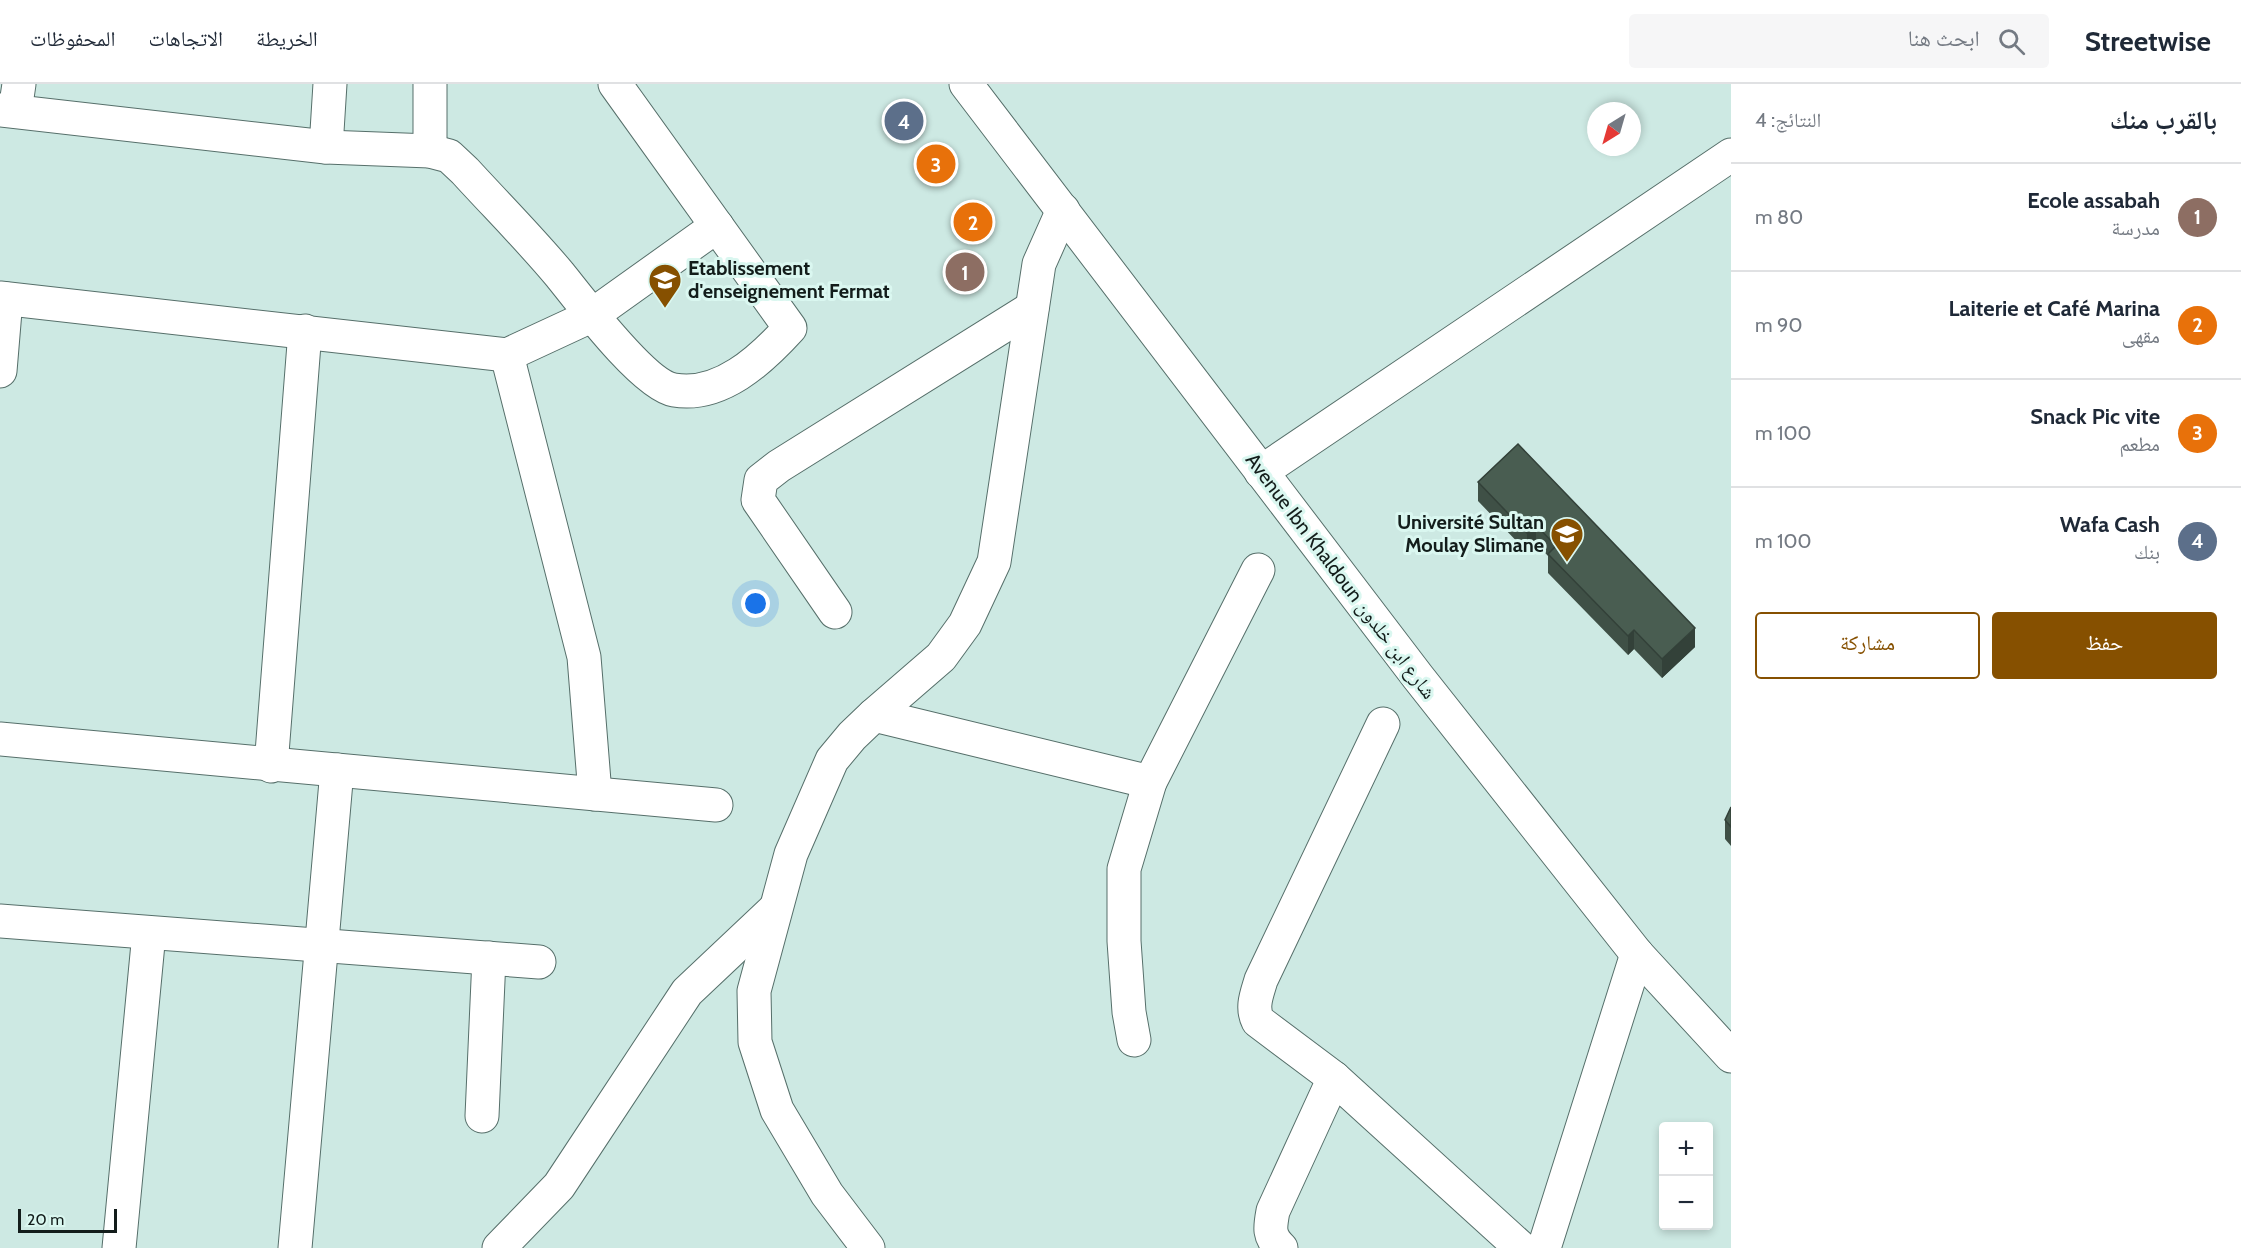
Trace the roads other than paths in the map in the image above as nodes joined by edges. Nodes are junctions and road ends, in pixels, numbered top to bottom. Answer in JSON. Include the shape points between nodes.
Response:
{"nodes":[{"id":1,"x":330,"y":84,"type":"edge"},
{"id":2,"x":430,"y":84,"type":"edge"},
{"id":3,"x":615,"y":84,"type":"edge"},
{"id":4,"x":966,"y":84,"type":"edge"},
{"id":5,"x":11,"y":102,"type":"edge"},
{"id":6,"x":326,"y":147,"type":"junction"},
{"id":7,"x":430,"y":151,"type":"junction"},
{"id":8,"x":1731,"y":155,"type":"edge"},
{"id":9,"x":1064,"y":210,"type":"junction"},
{"id":10,"x":717,"y":226,"type":"junction"},
{"id":11,"x":3,"y":298,"type":"edge"},
{"id":12,"x":1032,"y":308,"type":"junction"},
{"id":13,"x":591,"y":316,"type":"junction"},
{"id":14,"x":305,"y":331,"type":"junction"},
{"id":15,"x":507,"y":355,"type":"junction"},
{"id":16,"x":0,"y":371,"type":"edge"},
{"id":17,"x":1261,"y":472,"type":"junction"},
{"id":18,"x":1258,"y":570,"type":"dead end"},
{"id":19,"x":835,"y":612,"type":"dead end"},
{"id":20,"x":874,"y":715,"type":"junction"},
{"id":21,"x":1383,"y":724,"type":"dead end"},
{"id":22,"x":0,"y":739,"type":"edge"},
{"id":23,"x":271,"y":766,"type":"junction"},
{"id":24,"x":337,"y":770,"type":"junction"},
{"id":25,"x":1150,"y":782,"type":"junction"},
{"id":26,"x":595,"y":794,"type":"junction"},
{"id":27,"x":716,"y":805,"type":"dead end"},
{"id":28,"x":775,"y":909,"type":"junction"},
{"id":29,"x":0,"y":921,"type":"edge"},
{"id":30,"x":149,"y":933,"type":"junction"},
{"id":31,"x":320,"y":945,"type":"junction"},
{"id":32,"x":1637,"y":954,"type":"junction"},
{"id":33,"x":489,"y":957,"type":"junction"},
{"id":34,"x":539,"y":962,"type":"dead end"},
{"id":35,"x":1134,"y":1040,"type":"dead end"},
{"id":36,"x":1731,"y":1056,"type":"edge"},
{"id":37,"x":1334,"y":1078,"type":"junction"},
{"id":38,"x":482,"y":1116,"type":"dead end"},
{"id":39,"x":119,"y":1248,"type":"edge"},
{"id":40,"x":295,"y":1248,"type":"edge"},
{"id":41,"x":499,"y":1248,"type":"edge"},
{"id":42,"x":868,"y":1248,"type":"edge"},
{"id":43,"x":1281,"y":1248,"type":"edge"},
{"id":44,"x":1521,"y":1248,"type":"edge"},
{"id":45,"x":1544,"y":1248,"type":"edge"}],
"edges":[{"from":1,"to":6,"type":"street"},
{"from":2,"to":7,"type":"street"},
{"from":3,"to":10,"type":"street"},
{"from":4,"to":9,"type":"street","name":"Avenue Ibn Khaldoun شارع ابن خلدون"},
{"from":5,"to":6,"type":"street"},
{"from":6,"to":7,"type":"street"},
{"from":7,"to":13,"type":"street","via":[[449,156],[465,171],[560,275]]},
{"from":8,"to":17,"type":"street"},
{"from":9,"to":12,"type":"street","via":[[1039,264]]},
{"from":9,"to":17,"type":"street","name":"Avenue Ibn Khaldoun شارع ابن خلدون"},
{"from":10,"to":13,"type":"street"},
{"from":10,"to":13,"type":"street","via":[[790,328],[743,371],[714,387],[688,392],[671,390],[651,379]]},
{"from":11,"to":14,"type":"street"},
{"from":11,"to":16,"type":"street"},
{"from":12,"to":19,"type":"street","via":[[761,480],[758,500]]},
{"from":12,"to":20,"type":"street","via":[[994,562],[965,624],[942,657]]},
{"from":13,"to":15,"type":"street"},
{"from":14,"to":15,"type":"street"},
{"from":14,"to":23,"type":"street"},
{"from":15,"to":26,"type":"street","via":[[584,657]]},
{"from":17,"to":32,"type":"street","name":"Avenue Ibn Khaldoun شارع ابن خلدون"},
{"from":18,"to":25,"type":"street"},
{"from":20,"to":25,"type":"street"},
{"from":20,"to":28,"type":"street","via":[[832,760],[791,854]]},
{"from":21,"to":37,"type":"street","via":[[1256,997],[1258,1021]]},
{"from":22,"to":23,"type":"street"},
{"from":23,"to":24,"type":"street"},
{"from":24,"to":26,"type":"street"},
{"from":24,"to":31,"type":"street"},
{"from":25,"to":35,"type":"street","via":[[1124,869],[1124,941]]},
{"from":26,"to":27,"type":"street"},
{"from":28,"to":41,"type":"street","via":[[687,992],[559,1186]]},
{"from":28,"to":42,"type":"street","via":[[754,991],[755,1042],[777,1110],[827,1194]]},
{"from":29,"to":30,"type":"street"},
{"from":30,"to":31,"type":"street"},
{"from":30,"to":39,"type":"street"},
{"from":31,"to":33,"type":"street"},
{"from":31,"to":40,"type":"street"},
{"from":32,"to":36,"type":"street","name":"Avenue Ibn Khaldoun شارع ابن خلدون"},
{"from":32,"to":45,"type":"street"},
{"from":33,"to":34,"type":"street"},
{"from":33,"to":38,"type":"street"},
{"from":37,"to":43,"type":"street","via":[[1273,1211],[1270,1232]]},
{"from":37,"to":44,"type":"street"}]}
